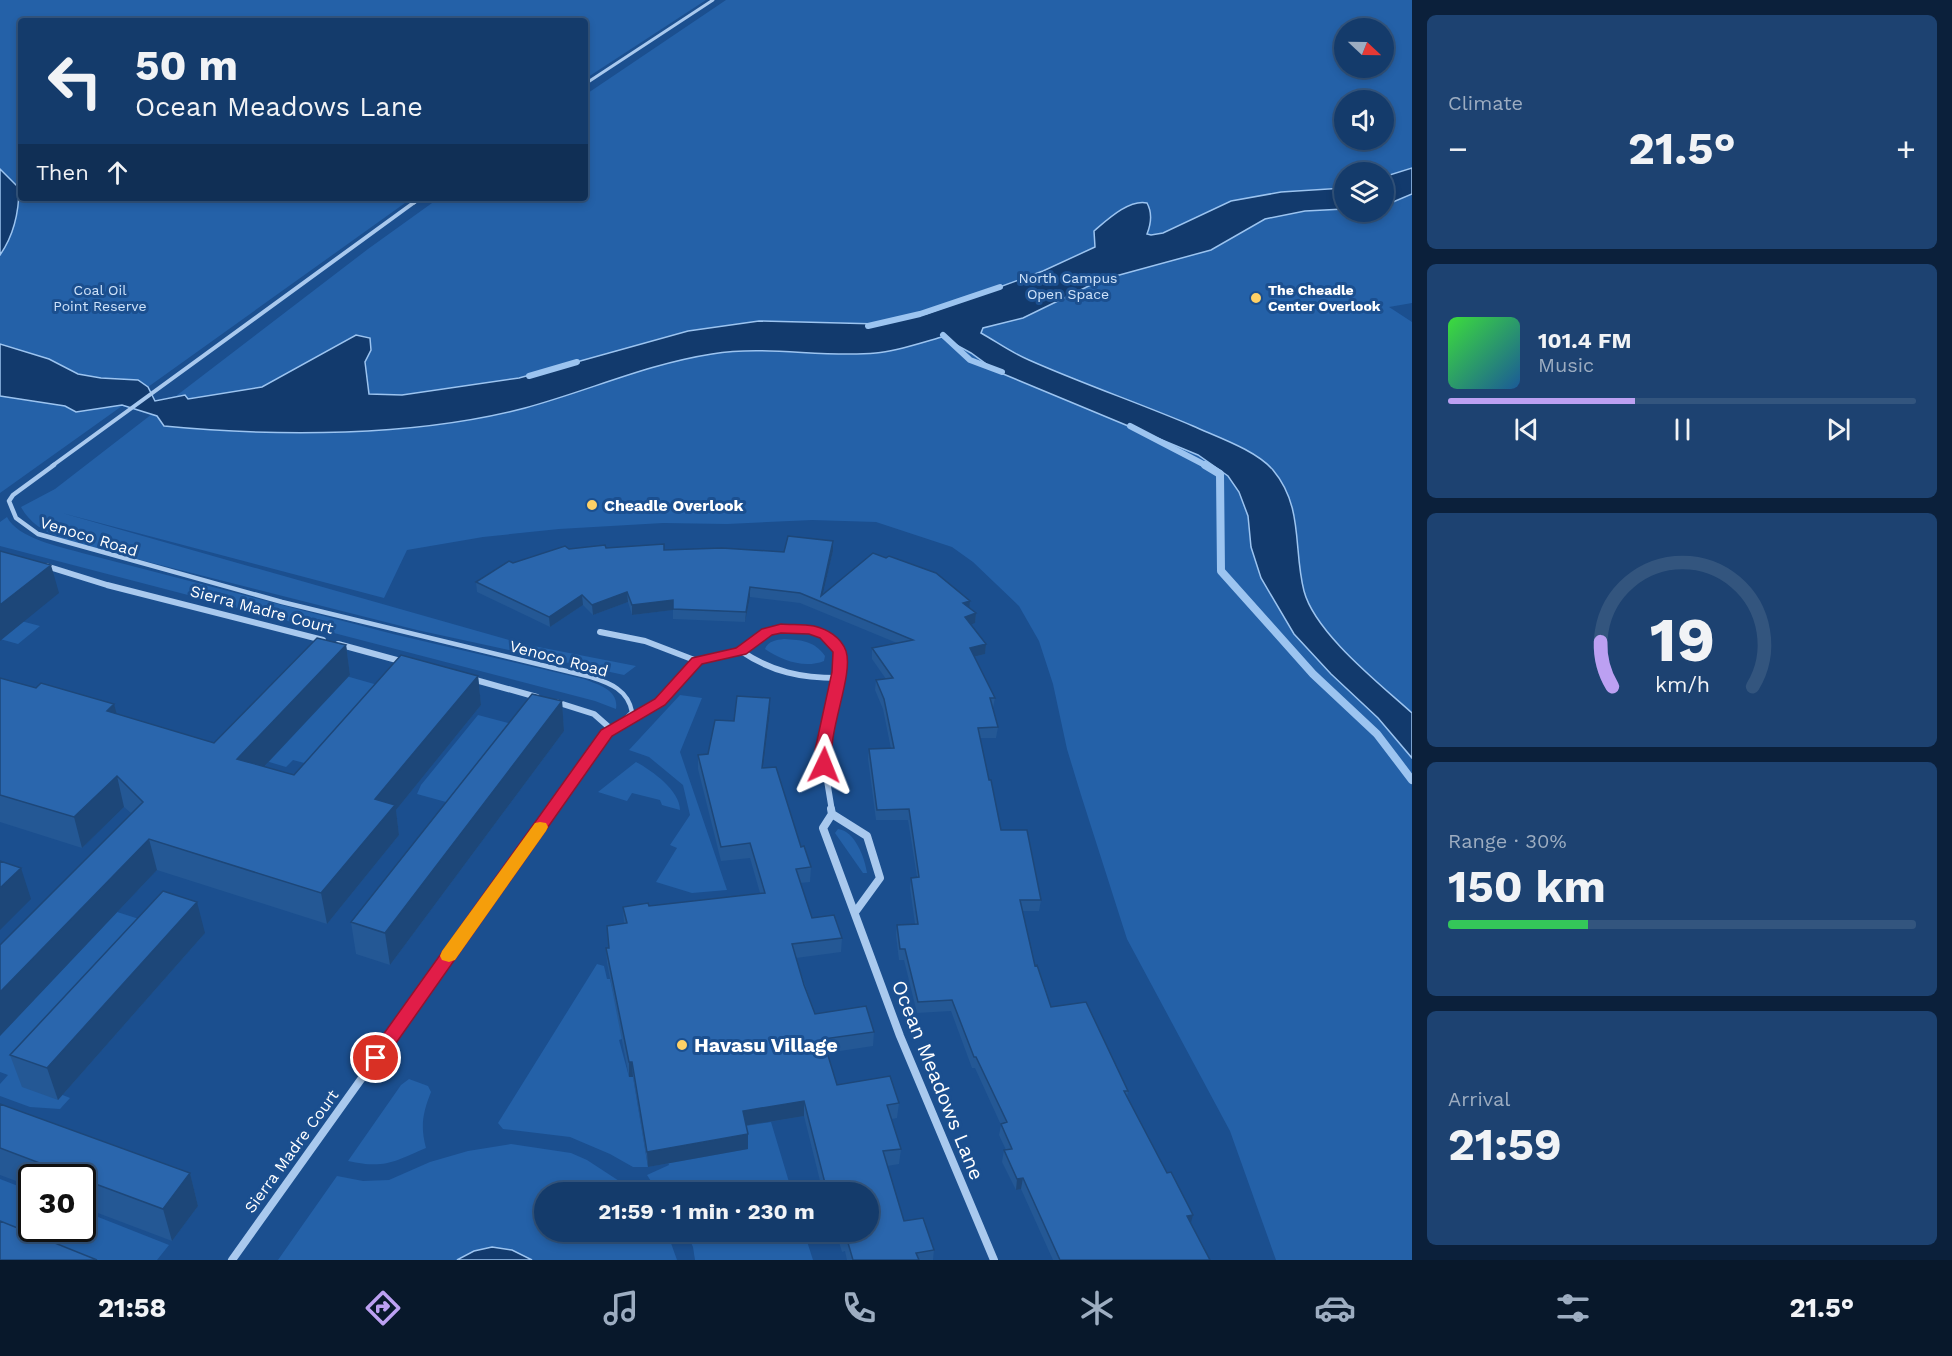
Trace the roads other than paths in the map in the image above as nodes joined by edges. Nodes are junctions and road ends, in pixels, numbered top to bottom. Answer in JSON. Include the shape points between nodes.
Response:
{"nodes":[{"id":1,"x":713,"y":0,"type":"edge"},
{"id":2,"x":588,"y":82,"type":"edge"},
{"id":3,"x":416,"y":201,"type":"edge"},
{"id":4,"x":37,"y":564,"type":"edge"},
{"id":5,"x":600,"y":632,"type":"dead end"},
{"id":6,"x":741,"y":651,"type":"junction"},
{"id":7,"x":697,"y":661,"type":"junction"},
{"id":8,"x":413,"y":664,"type":"edge"},
{"id":9,"x":459,"y":676,"type":"edge"},
{"id":10,"x":838,"y":678,"type":"junction"},
{"id":11,"x":611,"y":729,"type":"junction"},
{"id":12,"x":832,"y":814,"type":"junction"},
{"id":13,"x":856,"y":911,"type":"junction"},
{"id":14,"x":232,"y":1260,"type":"edge"},
{"id":15,"x":994,"y":1260,"type":"edge"}],
"edges":[{"from":1,"to":2,"type":"lane"},
{"from":3,"to":11,"type":"lane","name":"Venoco Road","via":[[14,495],[9,501],[10,510],[33,533],[64,543],[591,677],[619,689],[632,703],[632,712]]},
{"from":4,"to":8,"type":"street","name":"Sierra Madre Court"},
{"from":5,"to":7,"type":"street","via":[[645,641]]},
{"from":6,"to":7,"type":"street","name":"Ocean Meadows Lane"},
{"from":6,"to":10,"type":"street","via":[[761,665],[788,675]]},
{"from":6,"to":10,"type":"street","name":"Ocean Meadows Lane","via":[[767,632],[788,628],[811,630],[825,635],[840,652]]},
{"from":7,"to":11,"type":"street","via":[[660,702]]},
{"from":9,"to":11,"type":"street","via":[[597,714]]},
{"from":10,"to":12,"type":"street","name":"Ocean Meadows Lane","via":[[822,750]]},
{"from":11,"to":14,"type":"street","name":"Sierra Madre Court"},
{"from":12,"to":13,"type":"street","name":"Ocean Meadows Lane","via":[[823,828]]},
{"from":12,"to":13,"type":"street","via":[[867,836],[880,878]]},
{"from":13,"to":15,"type":"street","name":"Ocean Meadows Lane","via":[[900,1036]]}]}
